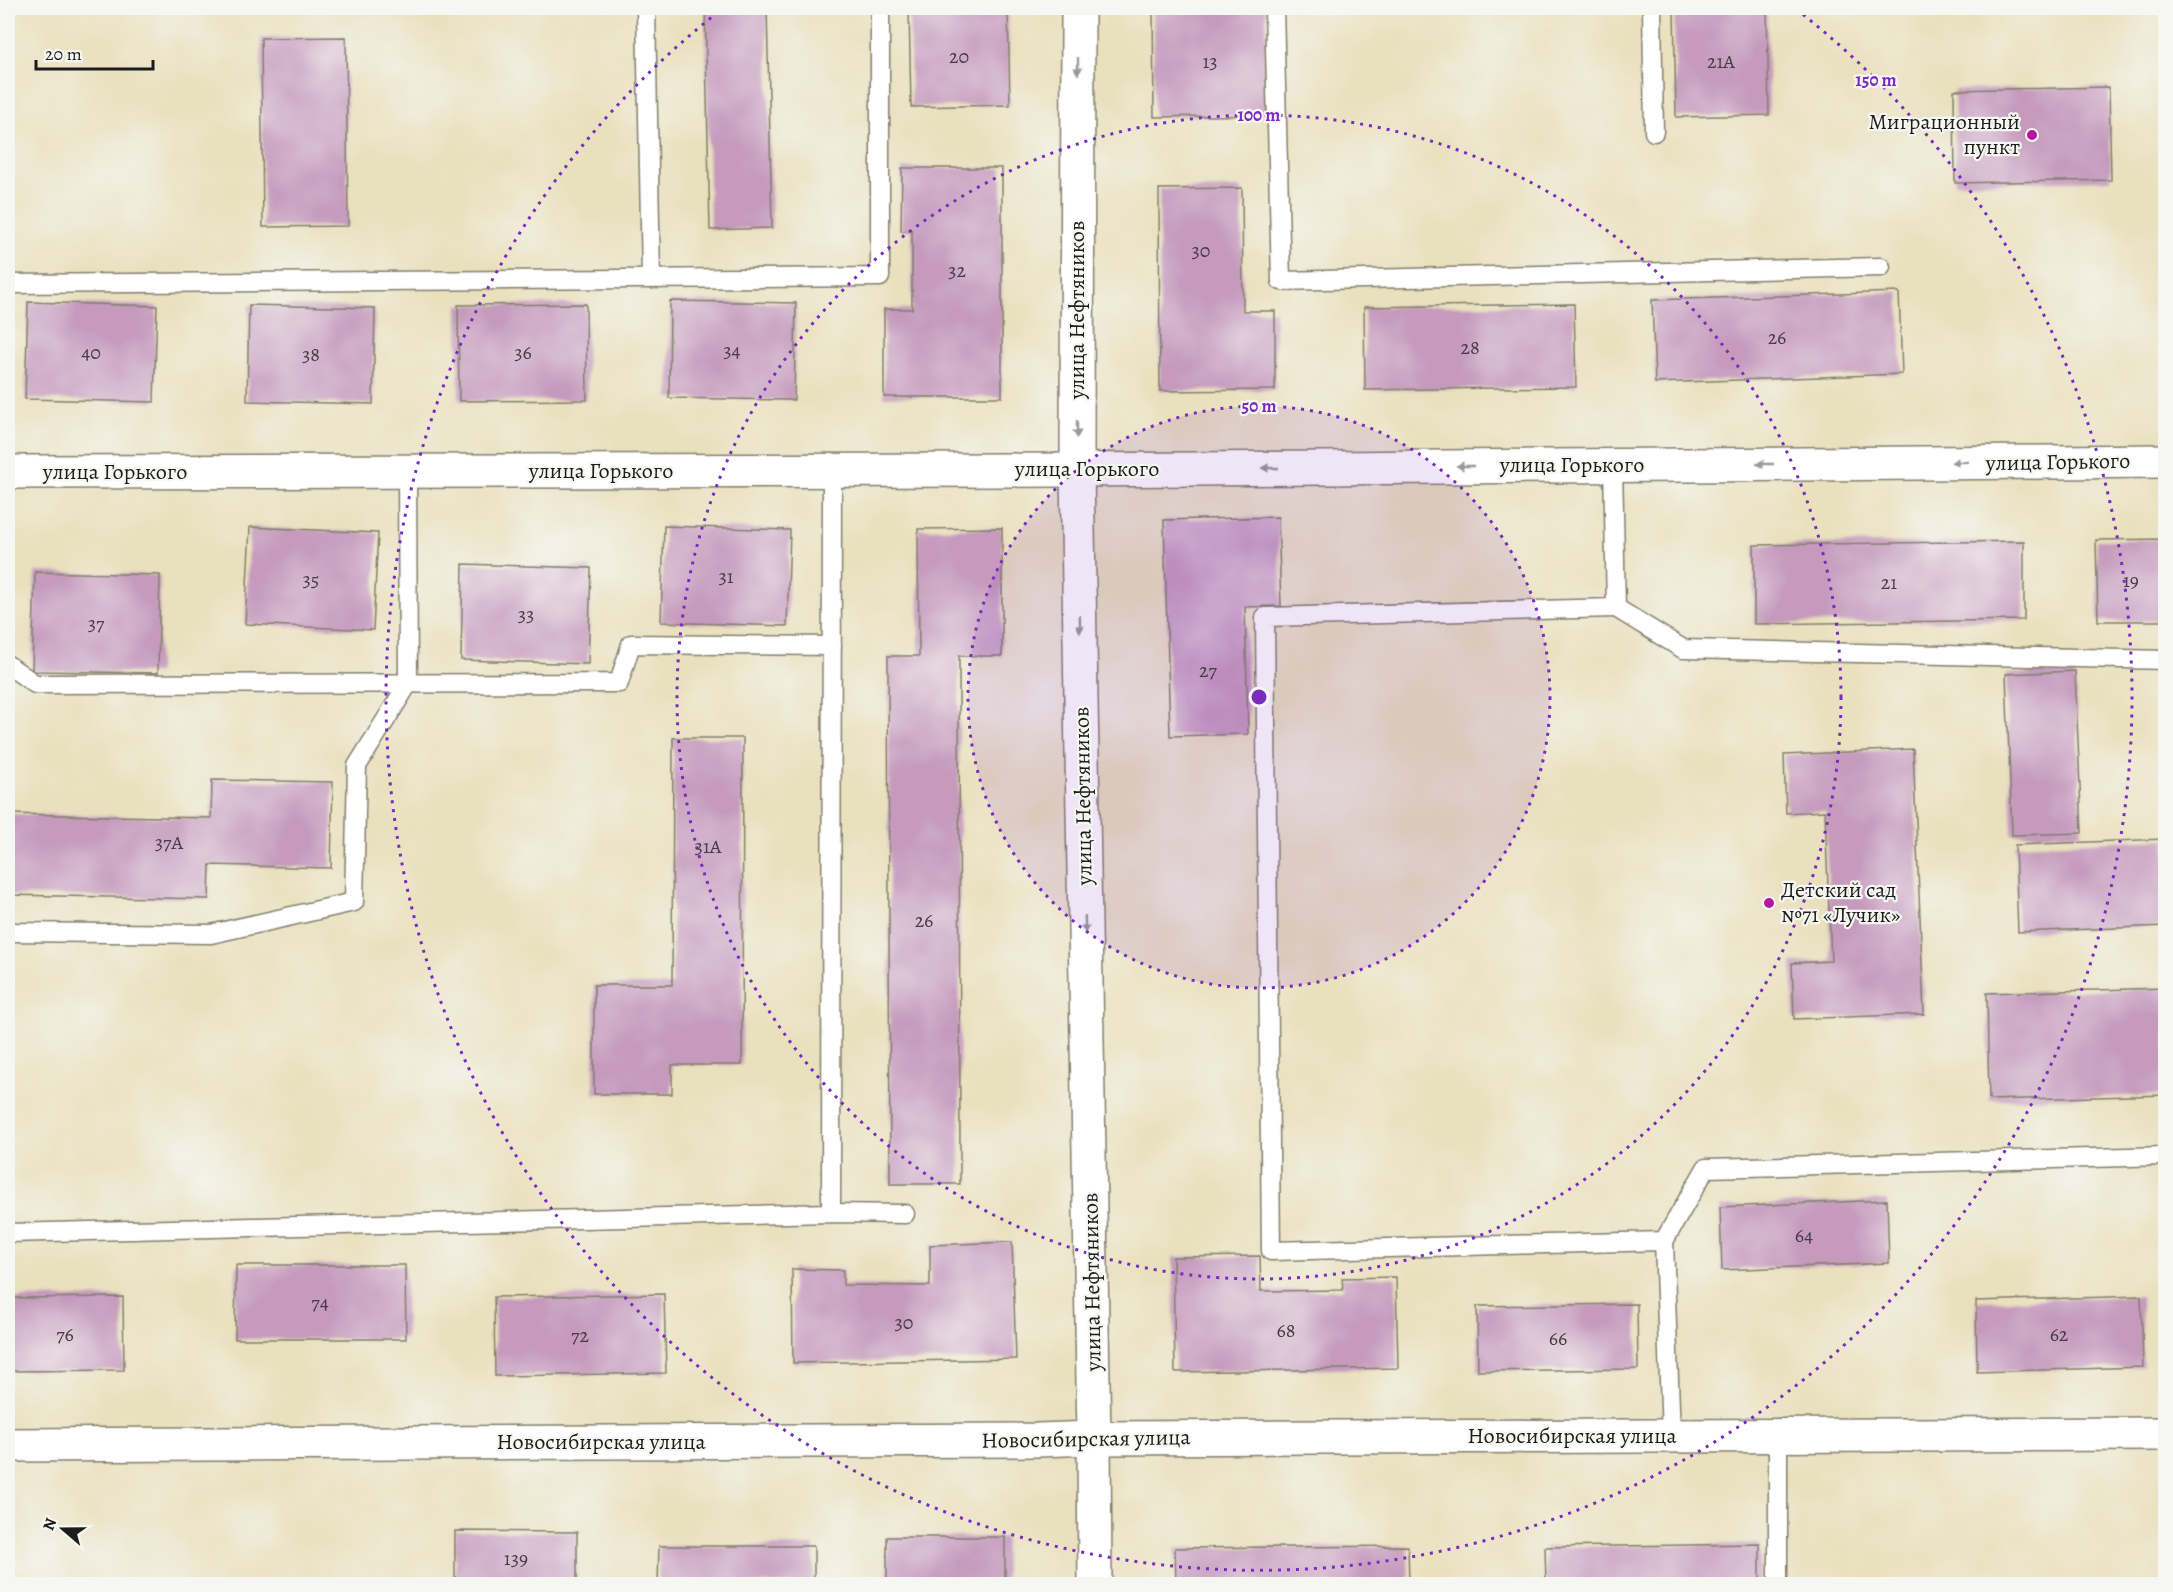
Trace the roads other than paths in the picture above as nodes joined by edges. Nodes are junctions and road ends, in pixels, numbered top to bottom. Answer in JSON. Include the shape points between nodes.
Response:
{"nodes":[{"id":1,"x":646,"y":8,"type":"edge"},
{"id":2,"x":880,"y":8,"type":"edge"},
{"id":3,"x":1078,"y":8,"type":"edge"},
{"id":4,"x":1274,"y":8,"type":"edge"},
{"id":5,"x":1652,"y":8,"type":"edge"},
{"id":6,"x":1654,"y":132,"type":"dead end"},
{"id":7,"x":1881,"y":267,"type":"dead end"},
{"id":8,"x":651,"y":279,"type":"junction"},
{"id":9,"x":8,"y":284,"type":"edge"},
{"id":10,"x":2166,"y":461,"type":"edge"},
{"id":11,"x":1613,"y":465,"type":"junction"},
{"id":12,"x":832,"y":470,"type":"junction"},
{"id":13,"x":1077,"y":470,"type":"junction"},
{"id":14,"x":407,"y":471,"type":"junction"},
{"id":15,"x":8,"y":472,"type":"edge"},
{"id":16,"x":1616,"y":608,"type":"junction"},
{"id":17,"x":832,"y":646,"type":"junction"},
{"id":18,"x":2166,"y":660,"type":"edge"},
{"id":19,"x":8,"y":665,"type":"edge"},
{"id":20,"x":408,"y":684,"type":"junction"},
{"id":21,"x":8,"y":932,"type":"edge"},
{"id":22,"x":2166,"y":1156,"type":"edge"},
{"id":23,"x":831,"y":1213,"type":"junction"},
{"id":24,"x":904,"y":1214,"type":"dead end"},
{"id":25,"x":8,"y":1233,"type":"edge"},
{"id":26,"x":1664,"y":1241,"type":"junction"},
{"id":27,"x":2166,"y":1434,"type":"edge"},
{"id":28,"x":1778,"y":1435,"type":"junction"},
{"id":29,"x":1671,"y":1436,"type":"junction"},
{"id":30,"x":1094,"y":1438,"type":"junction"},
{"id":31,"x":8,"y":1445,"type":"edge"},
{"id":32,"x":1095,"y":1584,"type":"edge"},
{"id":33,"x":1778,"y":1584,"type":"edge"}],
"edges":[{"from":1,"to":8,"type":"lane"},
{"from":2,"to":8,"type":"lane","via":[[880,277]]},
{"from":3,"to":13,"type":"main road","name":"улица Нефтяников","one_way":true},
{"from":4,"to":7,"type":"lane","via":[[1281,281]]},
{"from":5,"to":6,"type":"lane"},
{"from":8,"to":9,"type":"lane"},
{"from":10,"to":11,"type":"main road","name":"улица Горького","one_way":true},
{"from":11,"to":13,"type":"main road","name":"улица Горького","one_way":true},
{"from":11,"to":16,"type":"lane"},
{"from":12,"to":13,"type":"main road","name":"улица Горького"},
{"from":12,"to":14,"type":"main road","name":"улица Горького"},
{"from":12,"to":17,"type":"lane"},
{"from":13,"to":30,"type":"main road","name":"улица Нефтяников","one_way":true},
{"from":14,"to":15,"type":"main road","name":"улица Горького"},
{"from":14,"to":20,"type":"lane"},
{"from":16,"to":18,"type":"lane","via":[[1683,650]]},
{"from":16,"to":26,"type":"lane","via":[[1265,617],[1271,1251]]},
{"from":17,"to":20,"type":"lane","via":[[631,644],[619,683]]},
{"from":17,"to":23,"type":"lane"},
{"from":19,"to":20,"type":"lane","via":[[35,684]]},
{"from":20,"to":21,"type":"lane","via":[[357,766],[354,902],[211,934]]},
{"from":22,"to":26,"type":"lane","via":[[1706,1168]]},
{"from":23,"to":24,"type":"lane"},
{"from":23,"to":25,"type":"lane"},
{"from":26,"to":29,"type":"lane"},
{"from":27,"to":28,"type":"main road","name":"Новосибирская улица"},
{"from":28,"to":29,"type":"main road","name":"Новосибирская улица"},
{"from":28,"to":33,"type":"lane"},
{"from":29,"to":30,"type":"main road","name":"Новосибирская улица"},
{"from":30,"to":31,"type":"main road","name":"Новосибирская улица"},
{"from":30,"to":32,"type":"main road","name":"улица Нефтяников"}]}
